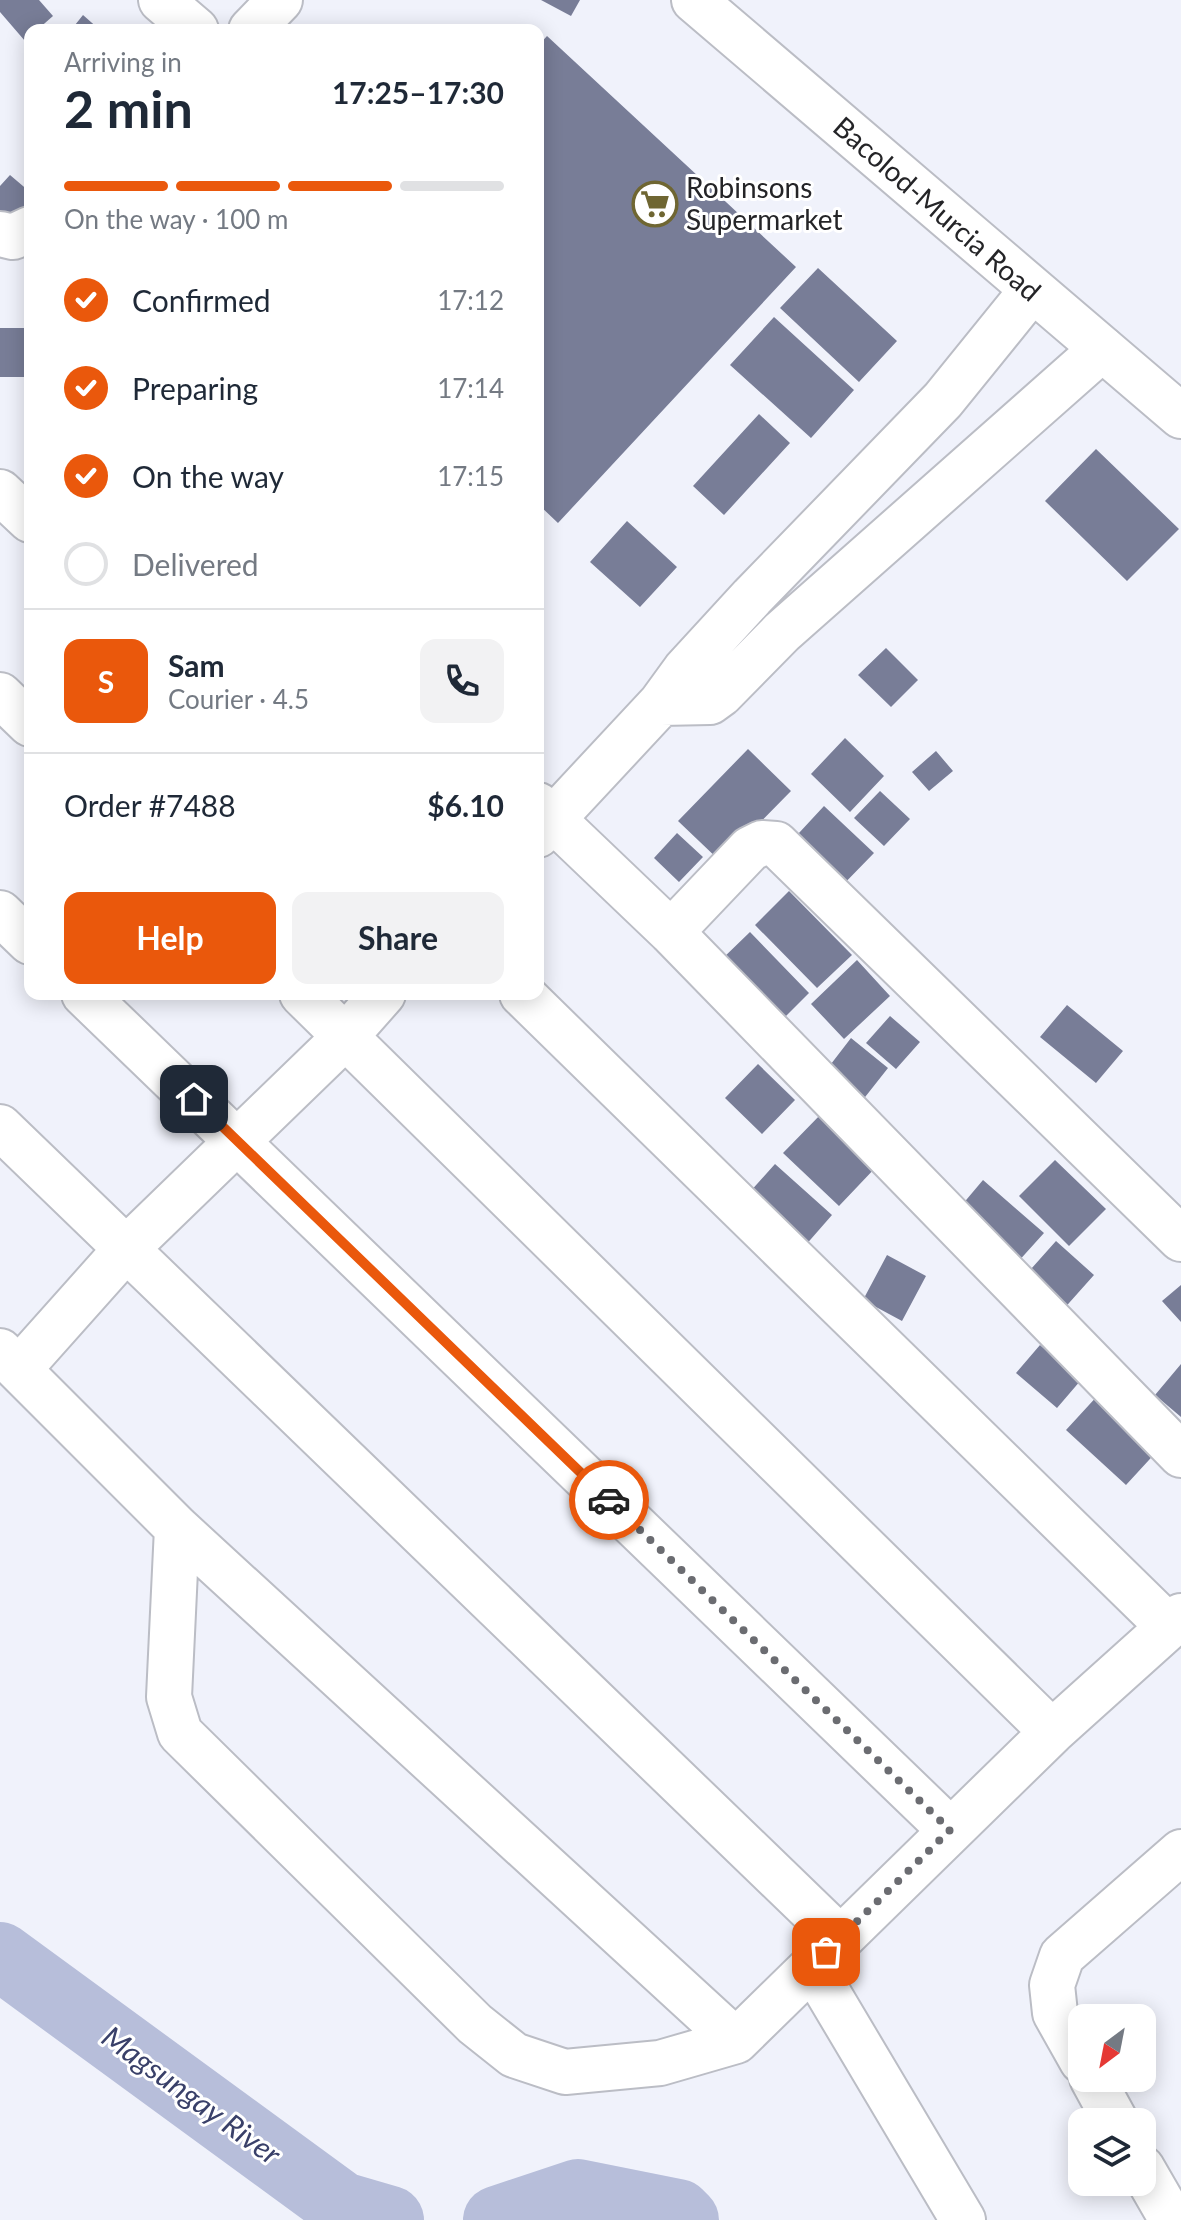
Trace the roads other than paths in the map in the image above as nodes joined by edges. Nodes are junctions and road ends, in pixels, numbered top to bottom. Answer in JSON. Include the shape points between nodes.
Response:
{"nodes":[{"id":1,"x":161,"y":0,"type":"edge"},
{"id":2,"x":280,"y":0,"type":"edge"},
{"id":3,"x":694,"y":0,"type":"edge"},
{"id":4,"x":189,"y":24,"type":"edge"},
{"id":5,"x":257,"y":24,"type":"edge"},
{"id":6,"x":24,"y":232,"type":"edge"},
{"id":7,"x":0,"y":234,"type":"edge"},
{"id":8,"x":1032,"y":290,"type":"junction"},
{"id":9,"x":1102,"y":349,"type":"junction"},
{"id":10,"x":943,"y":400,"type":"junction"},
{"id":11,"x":1181,"y":416,"type":"edge"},
{"id":12,"x":989,"y":446,"type":"junction"},
{"id":13,"x":0,"y":492,"type":"edge"},
{"id":14,"x":24,"y":514,"type":"edge"},
{"id":15,"x":752,"y":597,"type":"junction"},
{"id":16,"x":782,"y":632,"type":"junction"},
{"id":17,"x":0,"y":695,"type":"edge"},
{"id":18,"x":661,"y":703,"type":"junction"},
{"id":19,"x":24,"y":718,"type":"edge"},
{"id":20,"x":544,"y":819,"type":"edge"},
{"id":21,"x":544,"y":821,"type":"edge"},
{"id":22,"x":0,"y":913,"type":"edge"},
{"id":23,"x":671,"y":932,"type":"junction"},
{"id":24,"x":24,"y":936,"type":"edge"},
{"id":25,"x":90,"y":1000,"type":"edge"},
{"id":26,"x":308,"y":1000,"type":"edge"},
{"id":27,"x":378,"y":1000,"type":"edge"},
{"id":28,"x":528,"y":1000,"type":"edge"},
{"id":29,"x":345,"y":1037,"type":"junction"},
{"id":30,"x":0,"y":1127,"type":"edge"},
{"id":31,"x":237,"y":1140,"type":"junction"},
{"id":32,"x":1181,"y":1239,"type":"edge"},
{"id":33,"x":126,"y":1249,"type":"junction"},
{"id":34,"x":10,"y":1360,"type":"edge"},
{"id":35,"x":1181,"y":1455,"type":"edge"},
{"id":36,"x":177,"y":1528,"type":"junction"},
{"id":37,"x":1175,"y":1622,"type":"edge"},
{"id":38,"x":1052,"y":1732,"type":"junction"},
{"id":39,"x":950,"y":1830,"type":"junction"},
{"id":40,"x":1181,"y":1852,"type":"edge"},
{"id":41,"x":826,"y":1952,"type":"junction"},
{"id":42,"x":1068,"y":2036,"type":"edge"},
{"id":43,"x":736,"y":2041,"type":"junction"},
{"id":44,"x":1156,"y":2192,"type":"edge"},
{"id":45,"x":963,"y":2220,"type":"edge"},
{"id":46,"x":1172,"y":2220,"type":"edge"}],
"edges":[{"from":1,"to":4,"type":"street"},
{"from":2,"to":5,"type":"street"},
{"from":3,"to":8,"type":"street","name":"Bacolod-Murcia Road"},
{"from":6,"to":7,"type":"street","via":[[13,237]]},
{"from":8,"to":9,"type":"street","name":"Bacolod-Murcia Road"},
{"from":8,"to":10,"type":"street"},
{"from":9,"to":11,"type":"street","name":"Bacolod-Murcia Road"},
{"from":9,"to":12,"type":"street"},
{"from":10,"to":12,"type":"street"},
{"from":10,"to":15,"type":"street"},
{"from":12,"to":16,"type":"street"},
{"from":13,"to":14,"type":"street"},
{"from":15,"to":16,"type":"street"},
{"from":15,"to":18,"type":"street"},
{"from":16,"to":18,"type":"street","via":[[710,702]]},
{"from":17,"to":19,"type":"street"},
{"from":18,"to":20,"type":"street"},
{"from":21,"to":23,"type":"street"},
{"from":22,"to":24,"type":"street"},
{"from":23,"to":32,"type":"street","via":[[750,849],[776,844]]},
{"from":23,"to":35,"type":"street"},
{"from":25,"to":31,"type":"street"},
{"from":26,"to":29,"type":"street"},
{"from":27,"to":29,"type":"street"},
{"from":28,"to":37,"type":"street"},
{"from":29,"to":31,"type":"street"},
{"from":29,"to":38,"type":"street"},
{"from":30,"to":33,"type":"street"},
{"from":31,"to":33,"type":"street"},
{"from":31,"to":39,"type":"street"},
{"from":33,"to":34,"type":"street"},
{"from":33,"to":41,"type":"street"},
{"from":34,"to":36,"type":"street"},
{"from":36,"to":43,"type":"street"},
{"from":36,"to":43,"type":"street","via":[[169,1697],[180,1733],[475,2024],[514,2055],[565,2072],[660,2063]]},
{"from":37,"to":38,"type":"street"},
{"from":38,"to":39,"type":"street"},
{"from":39,"to":41,"type":"street"},
{"from":40,"to":42,"type":"street","via":[[1062,1956],[1052,1985],[1055,2013]]},
{"from":41,"to":43,"type":"street"},
{"from":41,"to":45,"type":"street"},
{"from":44,"to":46,"type":"street"}]}
